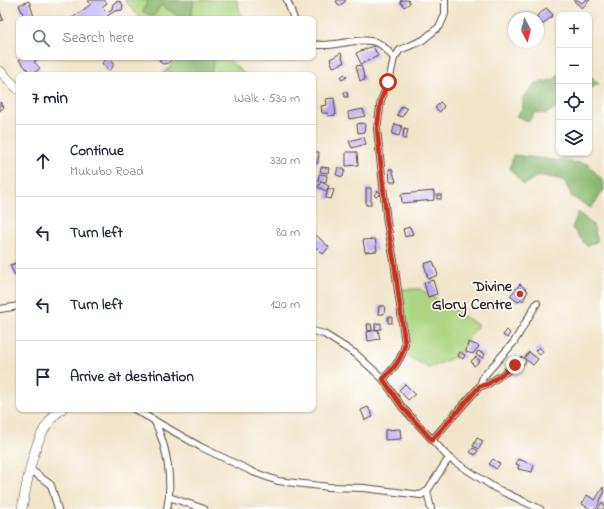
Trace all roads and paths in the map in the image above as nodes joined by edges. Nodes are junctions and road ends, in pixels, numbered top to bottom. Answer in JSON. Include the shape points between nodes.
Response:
{"nodes":[{"id":1,"x":287,"y":0,"type":"edge"},
{"id":2,"x":445,"y":0,"type":"edge"},
{"id":3,"x":293,"y":16,"type":"edge"},
{"id":4,"x":316,"y":44,"type":"edge"},
{"id":5,"x":394,"y":58,"type":"junction"},
{"id":6,"x":0,"y":71,"type":"edge"},
{"id":7,"x":16,"y":87,"type":"edge"},
{"id":8,"x":537,"y":303,"type":"dead end"},
{"id":9,"x":16,"y":306,"type":"edge"},
{"id":10,"x":0,"y":309,"type":"edge"},
{"id":11,"x":316,"y":332,"type":"edge"},
{"id":12,"x":522,"y":361,"type":"dead end"},
{"id":13,"x":383,"y":379,"type":"junction"},
{"id":14,"x":480,"y":386,"type":"junction"},
{"id":15,"x":59,"y":412,"type":"edge"},
{"id":16,"x":139,"y":412,"type":"edge"},
{"id":17,"x":154,"y":420,"type":"junction"},
{"id":18,"x":432,"y":440,"type":"junction"},
{"id":19,"x":449,"y":458,"type":"junction"},
{"id":20,"x":31,"y":470,"type":"junction"},
{"id":21,"x":427,"y":491,"type":"junction"},
{"id":22,"x":169,"y":497,"type":"junction"},
{"id":23,"x":22,"y":509,"type":"edge"},
{"id":24,"x":58,"y":509,"type":"edge"},
{"id":25,"x":167,"y":509,"type":"edge"},
{"id":26,"x":204,"y":509,"type":"edge"},
{"id":27,"x":431,"y":509,"type":"edge"},
{"id":28,"x":540,"y":509,"type":"edge"}],
"edges":[{"from":1,"to":3,"type":"street"},
{"from":2,"to":5,"type":"street","via":[[445,14],[440,26],[423,40],[400,50]]},
{"from":4,"to":5,"type":"street","via":[[371,41],[383,46]]},
{"from":5,"to":13,"type":"street","via":[[381,100],[377,129],[387,223],[405,344],[403,355]]},
{"from":6,"to":7,"type":"street"},
{"from":8,"to":14,"type":"street","via":[[514,342],[483,377]]},
{"from":9,"to":10,"type":"street"},
{"from":11,"to":13,"type":"street","via":[[356,354]]},
{"from":12,"to":14,"type":"street","via":[[488,384]]},
{"from":13,"to":18,"type":"street","via":[[402,407]]},
{"from":14,"to":18,"type":"street"},
{"from":15,"to":20,"type":"street","via":[[49,421],[38,441]]},
{"from":16,"to":17,"type":"street"},
{"from":17,"to":21,"type":"street","via":[[201,447],[278,481],[422,495]]},
{"from":17,"to":22,"type":"street","via":[[166,452]]},
{"from":18,"to":19,"type":"street"},
{"from":19,"to":21,"type":"street"},
{"from":19,"to":28,"type":"street","via":[[494,488]]},
{"from":20,"to":23,"type":"street"},
{"from":20,"to":24,"type":"street","via":[[51,485]]},
{"from":21,"to":27,"type":"street"},
{"from":22,"to":25,"type":"street"},
{"from":22,"to":26,"type":"street"}]}
